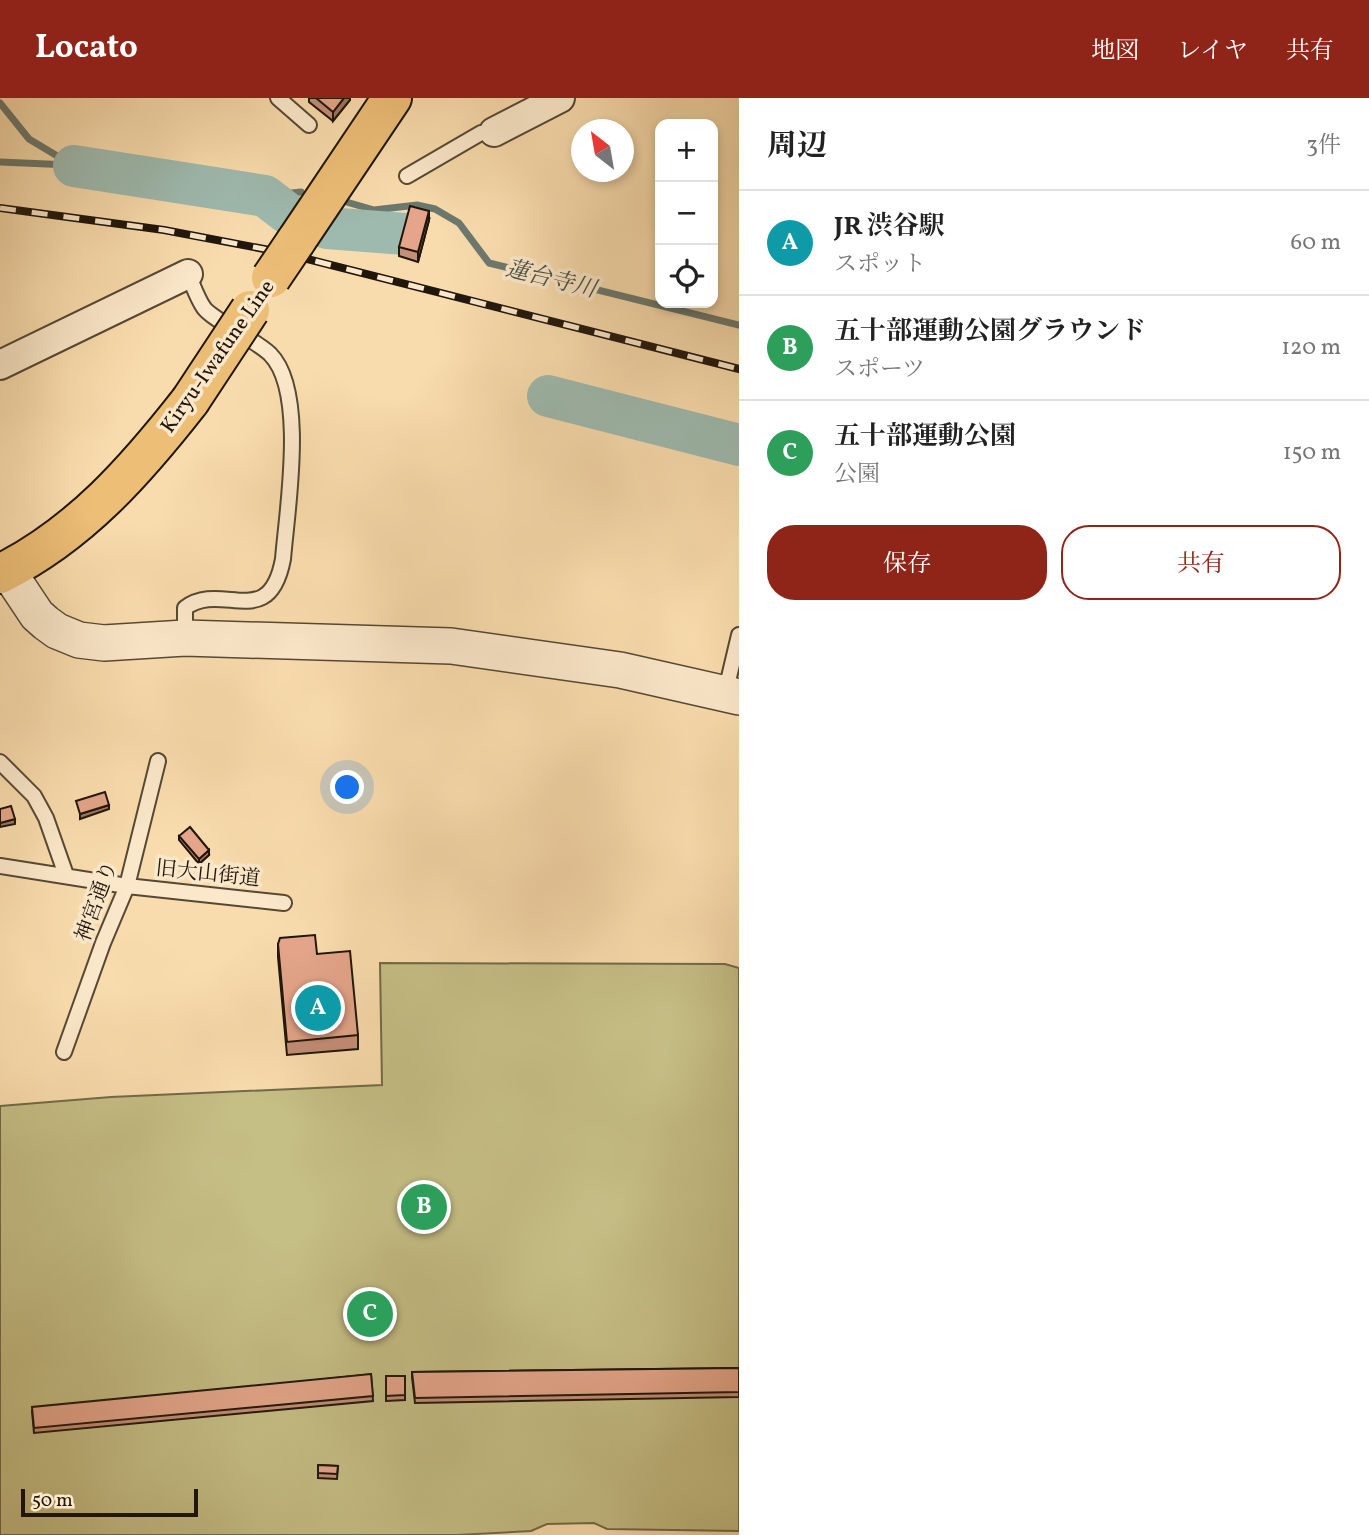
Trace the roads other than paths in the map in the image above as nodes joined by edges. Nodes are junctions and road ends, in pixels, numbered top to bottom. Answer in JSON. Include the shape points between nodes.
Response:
{"nodes":[{"id":1,"x":278,"y":98,"type":"edge"},
{"id":2,"x":392,"y":98,"type":"edge"},
{"id":3,"x":560,"y":98,"type":"edge"},
{"id":4,"x":309,"y":125,"type":"dead end"},
{"id":5,"x":494,"y":132,"type":"joint"},
{"id":6,"x":407,"y":176,"type":"dead end"},
{"id":7,"x":188,"y":274,"type":"joint"},
{"id":8,"x":0,"y":365,"type":"edge"},
{"id":9,"x":4,"y":572,"type":"edge"},
{"id":10,"x":739,"y":635,"type":"edge"},
{"id":11,"x":185,"y":638,"type":"junction"},
{"id":12,"x":732,"y":695,"type":"edge"},
{"id":13,"x":158,"y":761,"type":"dead end"},
{"id":14,"x":0,"y":762,"type":"edge"},
{"id":15,"x":0,"y":866,"type":"edge"},
{"id":16,"x":66,"y":875,"type":"junction"},
{"id":17,"x":127,"y":886,"type":"junction"},
{"id":18,"x":284,"y":903,"type":"dead end"},
{"id":19,"x":64,"y":1052,"type":"dead end"}],
"edges":[{"from":1,"to":4,"type":"lane"},
{"from":2,"to":9,"type":"main road","name":"Kiryu-Iwafune Line","bridge":true,"via":[[190,401],[99,505],[66,534]]},
{"from":3,"to":5,"type":"street"},
{"from":5,"to":6,"type":"lane","via":[[481,133]]},
{"from":7,"to":8,"type":"street"},
{"from":7,"to":11,"type":"lane","via":[[205,310],[256,341],[282,369],[293,435],[280,577],[273,590],[255,600],[195,600],[185,608]]},
{"from":9,"to":11,"type":"street","via":[[37,615],[57,631],[79,640]]},
{"from":10,"to":12,"type":"lane"},
{"from":11,"to":12,"type":"street","via":[[451,646],[584,664]]},
{"from":13,"to":17,"type":"lane","name":"神宮通り"},
{"from":14,"to":16,"type":"lane","via":[[34,796]]},
{"from":15,"to":16,"type":"lane","name":"旧大山街道"},
{"from":16,"to":17,"type":"lane","name":"旧大山街道"},
{"from":17,"to":18,"type":"lane","name":"旧大山街道"},
{"from":17,"to":19,"type":"lane","name":"神宮通り"}]}
